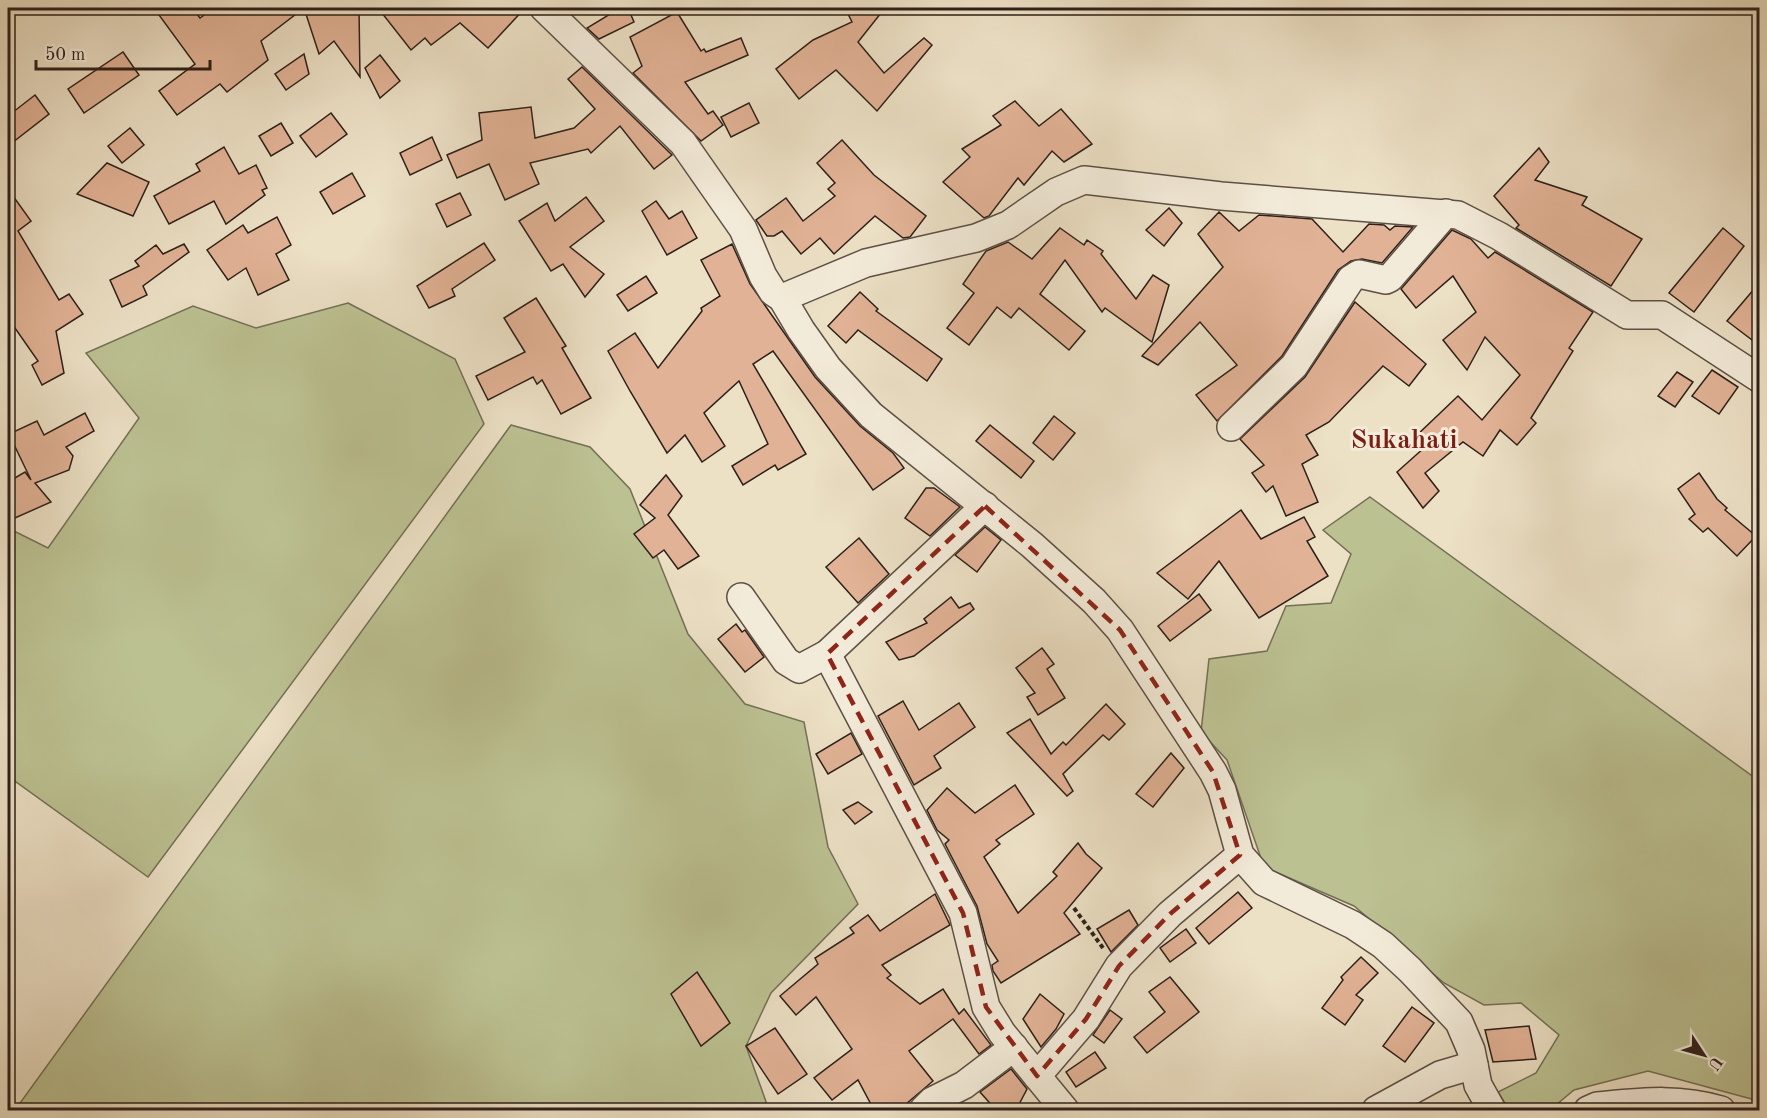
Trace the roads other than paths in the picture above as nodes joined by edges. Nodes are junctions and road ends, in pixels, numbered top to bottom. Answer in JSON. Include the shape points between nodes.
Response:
{"nodes":[{"id":1,"x":544,"y":8,"type":"edge"},
{"id":2,"x":1446,"y":213,"type":"junction"},
{"id":3,"x":783,"y":298,"type":"junction"},
{"id":4,"x":1760,"y":379,"type":"edge"},
{"id":5,"x":1232,"y":427,"type":"dead end"},
{"id":6,"x":985,"y":506,"type":"junction"},
{"id":7,"x":741,"y":597,"type":"dead end"},
{"id":8,"x":827,"y":654,"type":"junction"},
{"id":9,"x":1240,"y":855,"type":"junction"},
{"id":10,"x":1014,"y":1047,"type":"junction"},
{"id":11,"x":1474,"y":1065,"type":"junction"},
{"id":12,"x":1037,"y":1076,"type":"junction"},
{"id":13,"x":923,"y":1110,"type":"edge"},
{"id":14,"x":1065,"y":1110,"type":"edge"},
{"id":15,"x":1376,"y":1110,"type":"edge"},
{"id":16,"x":1492,"y":1110,"type":"edge"},
{"id":17,"x":1588,"y":1110,"type":"edge"},
{"id":18,"x":1721,"y":1110,"type":"edge"}],
"edges":[{"from":1,"to":3,"type":"street","via":[[683,143],[744,229],[773,292]]},
{"from":2,"to":3,"type":"street","via":[[1221,196],[1084,180],[1056,192],[1008,225],[976,238],[866,263]]},
{"from":2,"to":4,"type":"street","via":[[1458,215],[1498,236],[1627,315],[1662,315]]},
{"from":2,"to":5,"type":"street","via":[[1390,278],[1355,276],[1294,366]]},
{"from":3,"to":6,"type":"street","via":[[828,368],[871,415]]},
{"from":6,"to":8,"type":"street"},
{"from":6,"to":9,"type":"street","via":[[1094,601],[1120,630],[1213,772]]},
{"from":7,"to":8,"type":"street","via":[[786,662],[799,669]]},
{"from":8,"to":10,"type":"street","via":[[963,913],[986,1007]]},
{"from":9,"to":11,"type":"street","via":[[1264,882],[1353,925],[1383,945],[1459,1022]]},
{"from":9,"to":12,"type":"street","via":[[1170,914],[1119,966],[1086,1019]]},
{"from":10,"to":12,"type":"street"},
{"from":10,"to":13,"type":"street"},
{"from":11,"to":15,"type":"street","via":[[1440,1074]]},
{"from":11,"to":16,"type":"street","via":[[1478,1086]]},
{"from":12,"to":14,"type":"street"},
{"from":17,"to":18,"type":"street","via":[[1664,1100]]}]}
